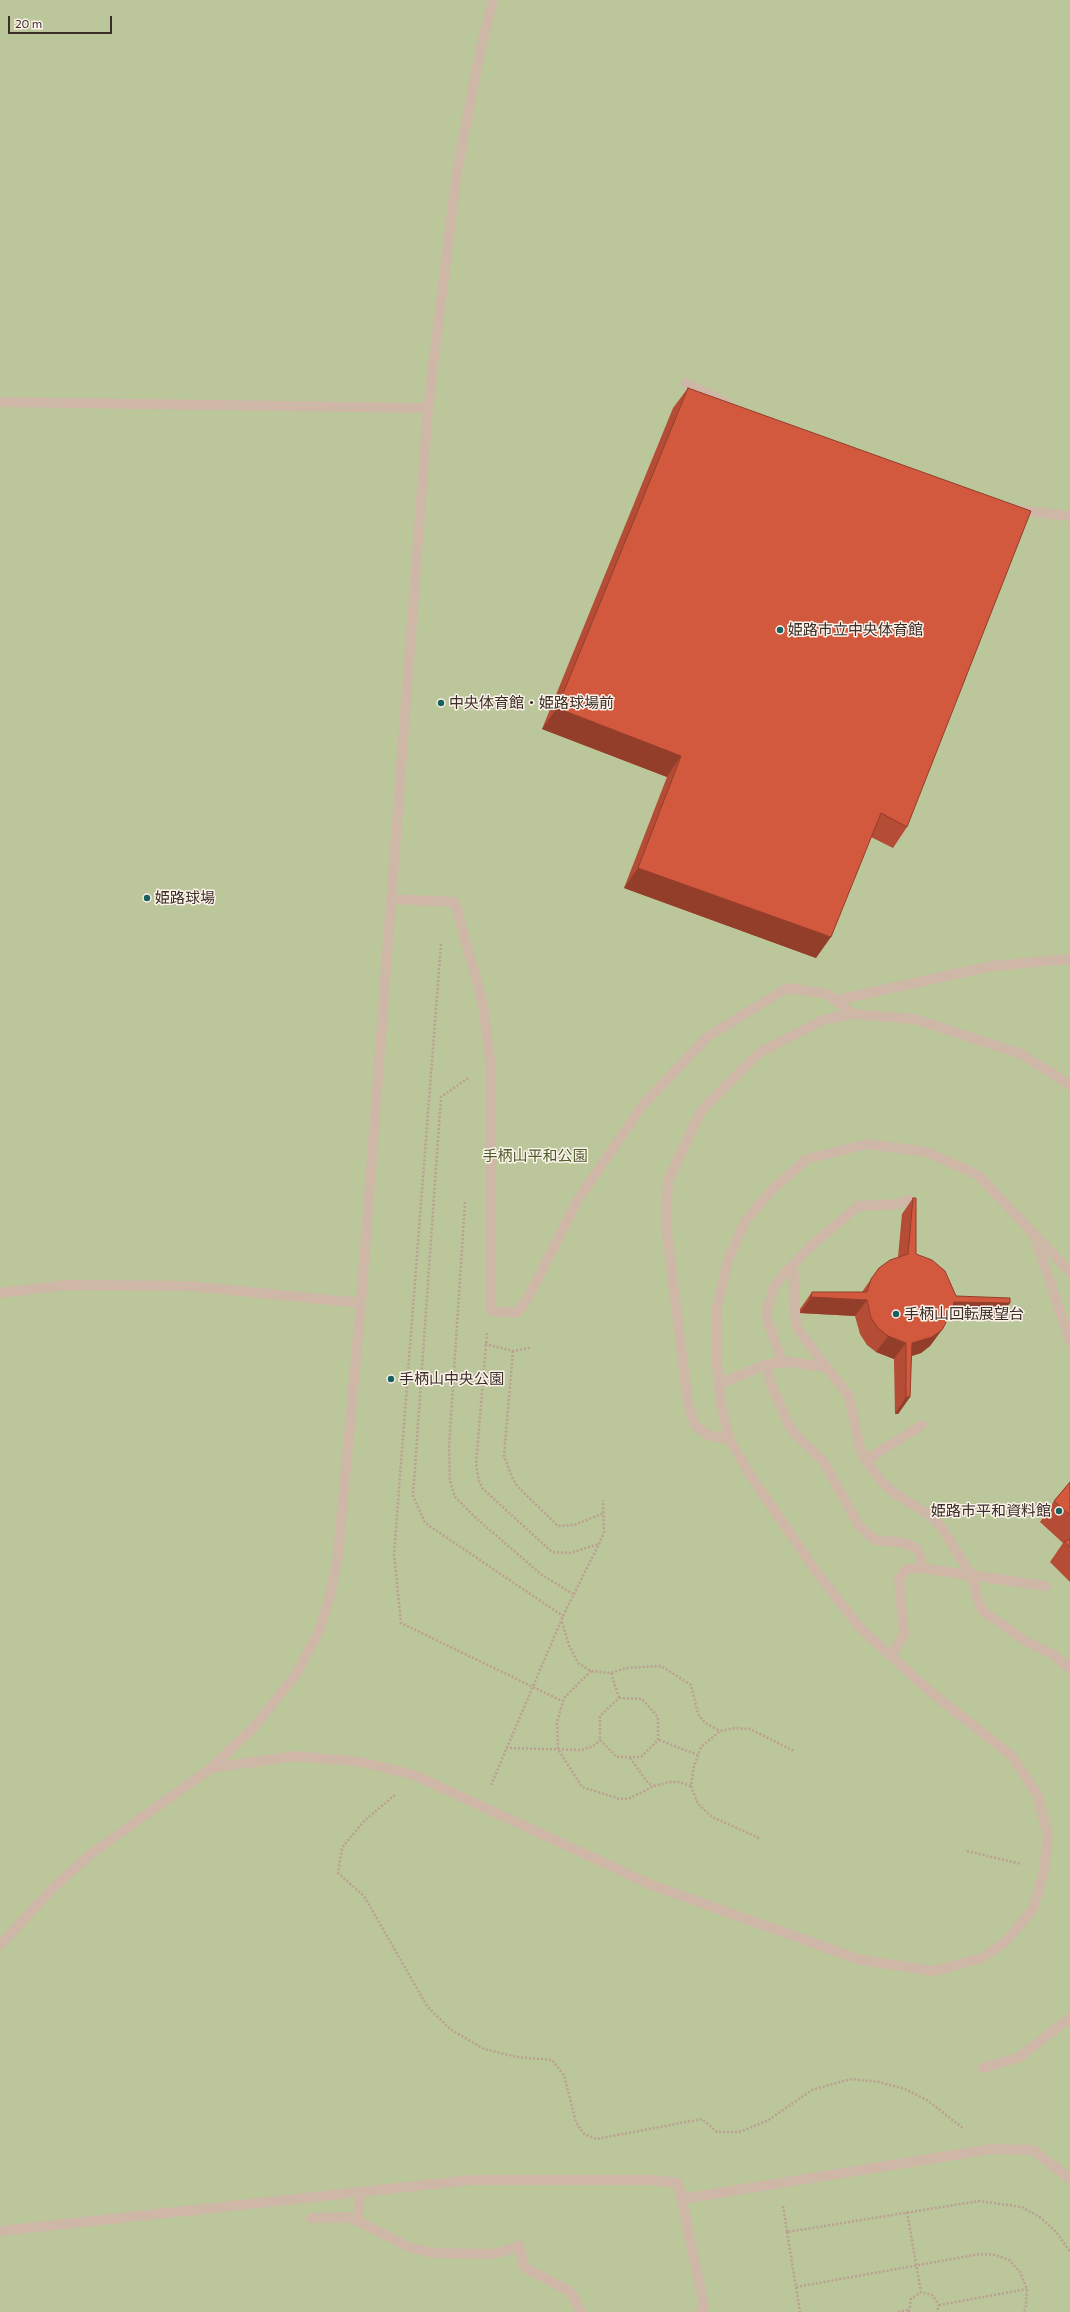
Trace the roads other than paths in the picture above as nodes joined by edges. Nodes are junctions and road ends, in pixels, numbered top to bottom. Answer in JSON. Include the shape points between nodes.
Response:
{"nodes":[{"id":1,"x":493,"y":0,"type":"edge"},
{"id":2,"x":686,"y":383,"type":"dead end"},
{"id":3,"x":0,"y":402,"type":"edge"},
{"id":4,"x":428,"y":408,"type":"junction"},
{"id":5,"x":740,"y":409,"type":"edge"},
{"id":6,"x":1004,"y":509,"type":"edge"},
{"id":7,"x":1070,"y":516,"type":"edge"},
{"id":8,"x":392,"y":899,"type":"junction"},
{"id":9,"x":1070,"y":959,"type":"edge"},
{"id":10,"x":837,"y":1000,"type":"junction"},
{"id":11,"x":853,"y":1014,"type":"junction"},
{"id":12,"x":1070,"y":1085,"type":"edge"},
{"id":13,"x":908,"y":1200,"type":"dead end"},
{"id":14,"x":1033,"y":1234,"type":"junction"},
{"id":15,"x":793,"y":1265,"type":"junction"},
{"id":16,"x":1070,"y":1272,"type":"edge"},
{"id":17,"x":0,"y":1293,"type":"edge"},
{"id":18,"x":361,"y":1303,"type":"junction"},
{"id":19,"x":1070,"y":1341,"type":"edge"},
{"id":20,"x":782,"y":1362,"type":"junction"},
{"id":21,"x":768,"y":1364,"type":"junction"},
{"id":22,"x":826,"y":1367,"type":"junction"},
{"id":23,"x":719,"y":1384,"type":"junction"},
{"id":24,"x":922,"y":1425,"type":"dead end"},
{"id":25,"x":729,"y":1439,"type":"junction"},
{"id":26,"x":866,"y":1460,"type":"junction"},
{"id":27,"x":921,"y":1568,"type":"junction"},
{"id":28,"x":970,"y":1575,"type":"junction"},
{"id":29,"x":1046,"y":1586,"type":"dead end"},
{"id":30,"x":892,"y":1656,"type":"junction"},
{"id":31,"x":1070,"y":1669,"type":"edge"},
{"id":32,"x":212,"y":1768,"type":"junction"},
{"id":33,"x":0,"y":1945,"type":"edge"},
{"id":34,"x":1070,"y":2018,"type":"edge"},
{"id":35,"x":982,"y":2068,"type":"dead end"},
{"id":36,"x":1070,"y":2179,"type":"edge"},
{"id":37,"x":360,"y":2192,"type":"junction"},
{"id":38,"x":682,"y":2199,"type":"junction"},
{"id":39,"x":311,"y":2218,"type":"dead end"},
{"id":40,"x":358,"y":2221,"type":"junction"},
{"id":41,"x":0,"y":2231,"type":"edge"},
{"id":42,"x":581,"y":2312,"type":"edge"},
{"id":43,"x":701,"y":2312,"type":"edge"}],
"edges":[{"from":1,"to":4,"type":"street","via":[[481,46],[457,171]]},
{"from":2,"to":5,"type":"street"},
{"from":3,"to":4,"type":"street"},
{"from":4,"to":8,"type":"street"},
{"from":6,"to":7,"type":"street"},
{"from":8,"to":10,"type":"street","via":[[455,902],[483,1004],[491,1067],[491,1311],[517,1313],[529,1296],[577,1201],[637,1113],[707,1037],[787,988],[828,994]]},
{"from":8,"to":18,"type":"street"},
{"from":9,"to":10,"type":"street","via":[[992,966]]},
{"from":10,"to":11,"type":"street"},
{"from":11,"to":12,"type":"street","via":[[914,1019],[943,1028],[1021,1054]]},
{"from":11,"to":25,"type":"street","via":[[823,1020],[759,1052],[701,1111],[668,1181],[666,1224],[688,1404],[695,1425],[708,1435]]},
{"from":13,"to":15,"type":"street","via":[[898,1204],[858,1206]]},
{"from":14,"to":16,"type":"street"},
{"from":14,"to":19,"type":"street"},
{"from":14,"to":23,"type":"street","via":[[978,1175],[927,1152],[867,1144],[807,1159],[774,1188],[746,1220],[728,1260],[717,1306],[716,1353]]},
{"from":15,"to":20,"type":"street","via":[[774,1287],[767,1309],[767,1318]]},
{"from":15,"to":22,"type":"street","via":[[796,1325]]},
{"from":17,"to":18,"type":"street","via":[[68,1285],[190,1286]]},
{"from":18,"to":32,"type":"street","via":[[338,1555],[328,1603],[319,1631],[297,1673],[255,1726]]},
{"from":20,"to":21,"type":"street"},
{"from":20,"to":22,"type":"street"},
{"from":21,"to":23,"type":"street"},
{"from":21,"to":27,"type":"street","via":[[770,1382],[789,1425],[824,1462],[859,1526],[875,1540],[905,1543],[917,1549],[922,1562]]},
{"from":22,"to":26,"type":"street","via":[[849,1396],[860,1449]]},
{"from":23,"to":25,"type":"street"},
{"from":24,"to":26,"type":"street"},
{"from":25,"to":30,"type":"street","via":[[815,1570],[861,1629]]},
{"from":26,"to":28,"type":"street","via":[[882,1482],[894,1493],[936,1520]]},
{"from":27,"to":28,"type":"street"},
{"from":27,"to":30,"type":"street","via":[[906,1569],[899,1579],[904,1635]]},
{"from":28,"to":29,"type":"street"},
{"from":28,"to":31,"type":"street","via":[[984,1612],[1027,1642],[1054,1655]]},
{"from":30,"to":32,"type":"street","via":[[932,1693],[1012,1756],[1037,1794],[1048,1836],[1044,1870],[1033,1909],[1006,1941],[982,1958],[934,1971],[861,1960],[654,1886],[417,1776],[361,1762],[296,1756]]},
{"from":32,"to":33,"type":"street","via":[[92,1853],[53,1888]]},
{"from":34,"to":35,"type":"street","via":[[1018,2058]]},
{"from":36,"to":38,"type":"street","via":[[1033,2150],[991,2149]]},
{"from":37,"to":38,"type":"street","via":[[471,2180],[652,2180],[678,2183]]},
{"from":37,"to":40,"type":"street"},
{"from":37,"to":41,"type":"street"},
{"from":38,"to":43,"type":"street","via":[[704,2305]]},
{"from":39,"to":40,"type":"street","via":[[347,2217]]},
{"from":40,"to":42,"type":"street","via":[[409,2247],[433,2253],[492,2254],[520,2244],[524,2267],[571,2292]]}]}
